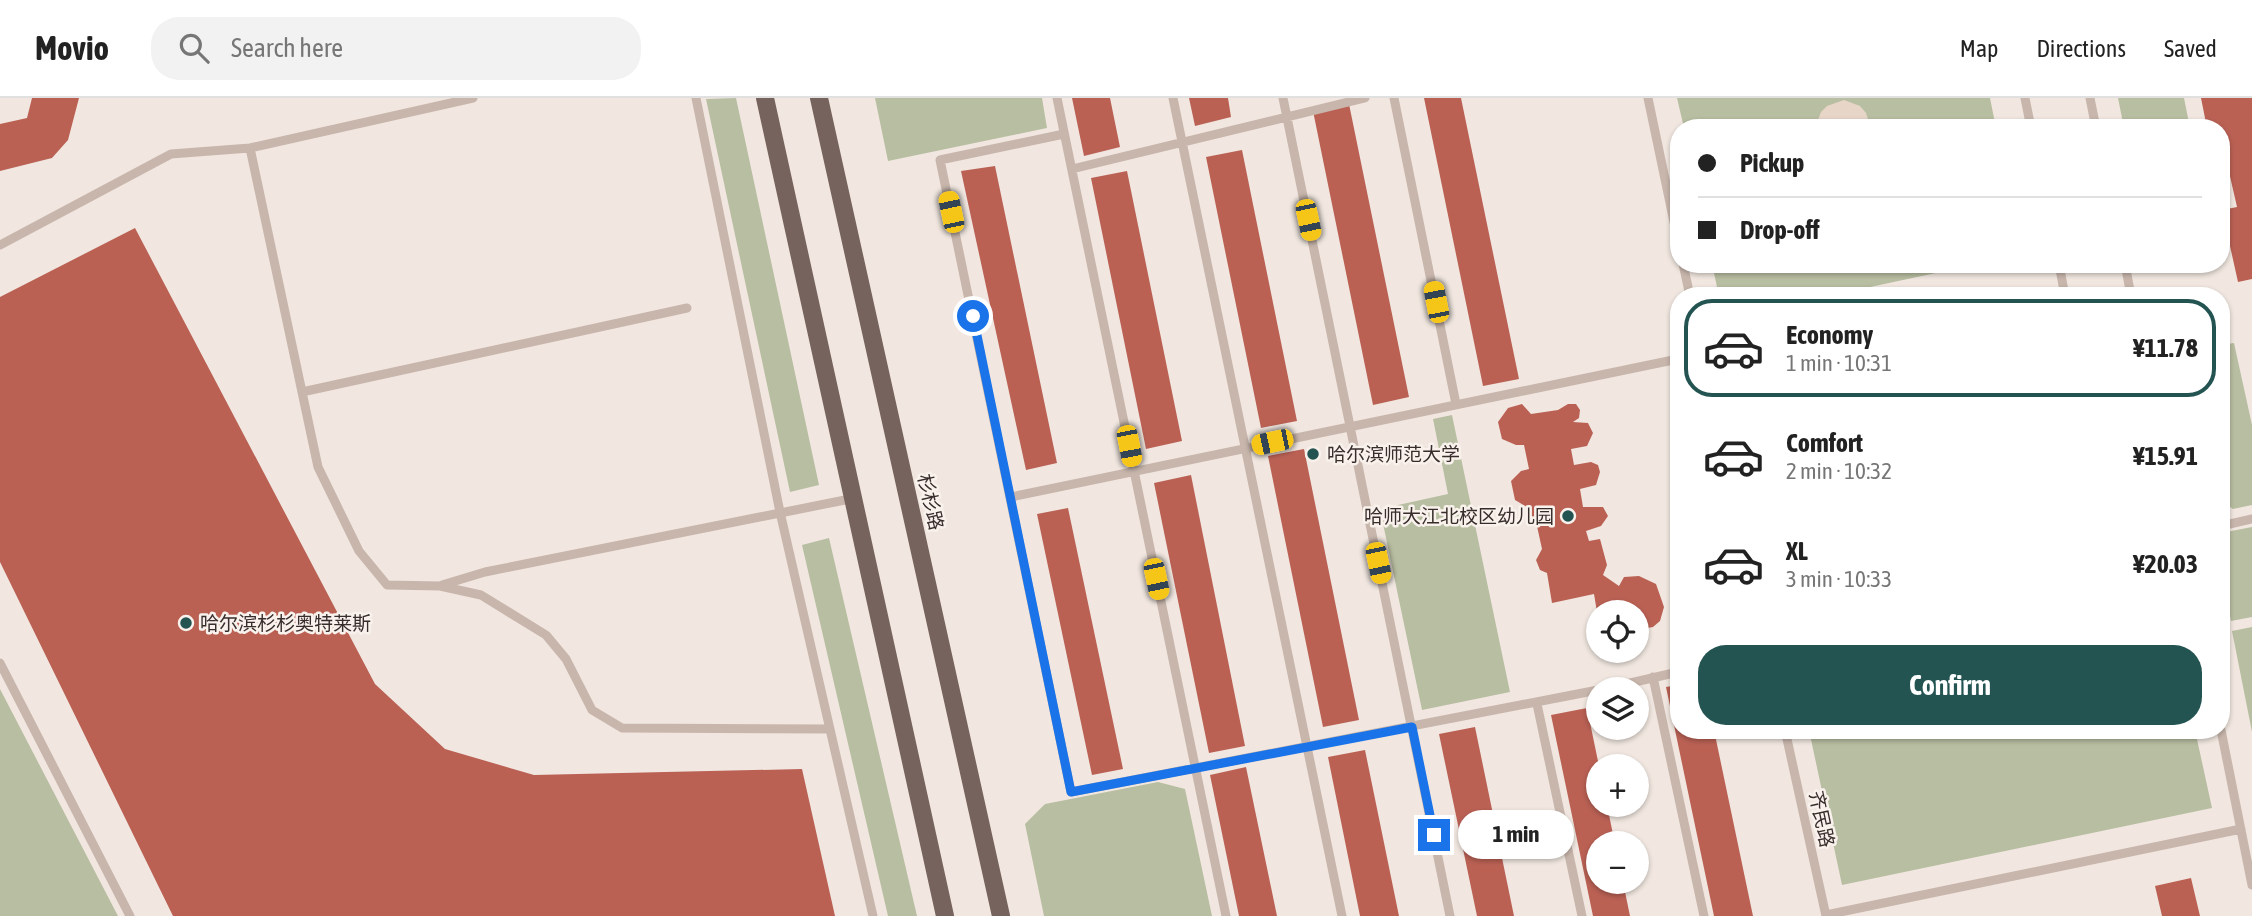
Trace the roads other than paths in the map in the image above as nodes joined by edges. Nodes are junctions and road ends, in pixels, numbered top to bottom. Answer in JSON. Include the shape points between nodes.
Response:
{"nodes":[{"id":1,"x":474,"y":98,"type":"edge"},
{"id":2,"x":696,"y":98,"type":"edge"},
{"id":3,"x":765,"y":98,"type":"edge"},
{"id":4,"x":819,"y":98,"type":"edge"},
{"id":5,"x":1057,"y":98,"type":"edge"},
{"id":6,"x":1173,"y":98,"type":"edge"},
{"id":7,"x":1283,"y":98,"type":"edge"},
{"id":8,"x":1365,"y":98,"type":"edge"},
{"id":9,"x":1394,"y":98,"type":"edge"},
{"id":10,"x":1648,"y":98,"type":"edge"},
{"id":11,"x":2025,"y":98,"type":"edge"},
{"id":12,"x":2090,"y":98,"type":"edge"},
{"id":13,"x":1287,"y":117,"type":"junction"},
{"id":14,"x":2029,"y":119,"type":"edge"},
{"id":15,"x":2094,"y":119,"type":"edge"},
{"id":16,"x":1064,"y":134,"type":"junction"},
{"id":17,"x":1182,"y":142,"type":"junction"},
{"id":18,"x":250,"y":148,"type":"junction"},
{"id":19,"x":1072,"y":169,"type":"junction"},
{"id":20,"x":1670,"y":204,"type":"edge"},
{"id":21,"x":0,"y":245,"type":"edge"},
{"id":22,"x":687,"y":308,"type":"dead end"},
{"id":23,"x":1670,"y":361,"type":"edge"},
{"id":24,"x":302,"y":392,"type":"junction"},
{"id":25,"x":1456,"y":404,"type":"junction"},
{"id":26,"x":1350,"y":426,"type":"junction"},
{"id":27,"x":1246,"y":448,"type":"junction"},
{"id":28,"x":1134,"y":472,"type":"junction"},
{"id":29,"x":1011,"y":497,"type":"junction"},
{"id":30,"x":855,"y":498,"type":"junction"},
{"id":31,"x":780,"y":512,"type":"junction"},
{"id":32,"x":2252,"y":519,"type":"edge"},
{"id":33,"x":2230,"y":524,"type":"edge"},
{"id":34,"x":440,"y":586,"type":"junction"},
{"id":35,"x":0,"y":663,"type":"edge"},
{"id":36,"x":1670,"y":674,"type":"edge"},
{"id":37,"x":1654,"y":677,"type":"junction"},
{"id":38,"x":1649,"y":678,"type":"edge"},
{"id":39,"x":1586,"y":693,"type":"edge"},
{"id":40,"x":1536,"y":704,"type":"junction"},
{"id":41,"x":1412,"y":727,"type":"junction"},
{"id":42,"x":830,"y":729,"type":"junction"},
{"id":43,"x":1787,"y":739,"type":"edge"},
{"id":44,"x":2223,"y":739,"type":"edge"},
{"id":45,"x":1308,"y":747,"type":"junction"},
{"id":46,"x":1195,"y":768,"type":"junction"},
{"id":47,"x":2241,"y":829,"type":"junction"},
{"id":48,"x":2252,"y":885,"type":"edge"},
{"id":49,"x":130,"y":916,"type":"edge"},
{"id":50,"x":873,"y":916,"type":"edge"},
{"id":51,"x":945,"y":916,"type":"edge"},
{"id":52,"x":1001,"y":916,"type":"edge"},
{"id":53,"x":1226,"y":916,"type":"edge"},
{"id":54,"x":1342,"y":916,"type":"edge"},
{"id":55,"x":1451,"y":916,"type":"edge"},
{"id":56,"x":1582,"y":916,"type":"edge"},
{"id":57,"x":1704,"y":916,"type":"edge"},
{"id":58,"x":1826,"y":916,"type":"edge"}],
"edges":[{"from":1,"to":18,"type":"lane"},
{"from":2,"to":31,"type":"lane"},
{"from":3,"to":30,"type":"main road"},
{"from":4,"to":52,"type":"main road","name":"杉杉路"},
{"from":5,"to":16,"type":"lane"},
{"from":6,"to":17,"type":"lane"},
{"from":7,"to":13,"type":"lane"},
{"from":8,"to":13,"type":"lane"},
{"from":9,"to":25,"type":"lane"},
{"from":10,"to":20,"type":"lane"},
{"from":11,"to":14,"type":"lane"},
{"from":12,"to":15,"type":"lane"},
{"from":13,"to":17,"type":"lane"},
{"from":13,"to":26,"type":"lane"},
{"from":16,"to":19,"type":"lane"},
{"from":16,"to":29,"type":"lane","via":[[940,160]]},
{"from":17,"to":19,"type":"lane"},
{"from":17,"to":27,"type":"lane"},
{"from":18,"to":21,"type":"lane","via":[[171,154]]},
{"from":18,"to":24,"type":"lane"},
{"from":19,"to":28,"type":"lane"},
{"from":22,"to":24,"type":"lane"},
{"from":23,"to":25,"type":"lane"},
{"from":24,"to":34,"type":"lane","via":[[318,467],[359,551],[387,585]]},
{"from":25,"to":26,"type":"lane"},
{"from":26,"to":27,"type":"lane"},
{"from":26,"to":41,"type":"lane"},
{"from":27,"to":28,"type":"lane"},
{"from":27,"to":45,"type":"lane"},
{"from":28,"to":29,"type":"lane"},
{"from":28,"to":46,"type":"lane"},
{"from":29,"to":46,"type":"lane","via":[[1071,792]]},
{"from":30,"to":31,"type":"lane"},
{"from":30,"to":51,"type":"main road"},
{"from":31,"to":34,"type":"lane","via":[[485,572]]},
{"from":31,"to":42,"type":"lane"},
{"from":32,"to":33,"type":"lane"},
{"from":34,"to":42,"type":"lane","via":[[481,595],[547,635],[566,659],[592,710],[622,728]]},
{"from":35,"to":49,"type":"lane"},
{"from":36,"to":37,"type":"lane"},
{"from":37,"to":38,"type":"lane"},
{"from":37,"to":57,"type":"lane"},
{"from":39,"to":40,"type":"lane"},
{"from":40,"to":41,"type":"lane"},
{"from":40,"to":56,"type":"lane"},
{"from":41,"to":45,"type":"lane"},
{"from":41,"to":55,"type":"lane"},
{"from":42,"to":50,"type":"lane"},
{"from":43,"to":58,"type":"lane","name":"齐民路"},
{"from":44,"to":47,"type":"lane"},
{"from":45,"to":46,"type":"lane"},
{"from":45,"to":54,"type":"lane"},
{"from":46,"to":53,"type":"lane"},
{"from":47,"to":48,"type":"lane"},
{"from":47,"to":58,"type":"lane"}]}
